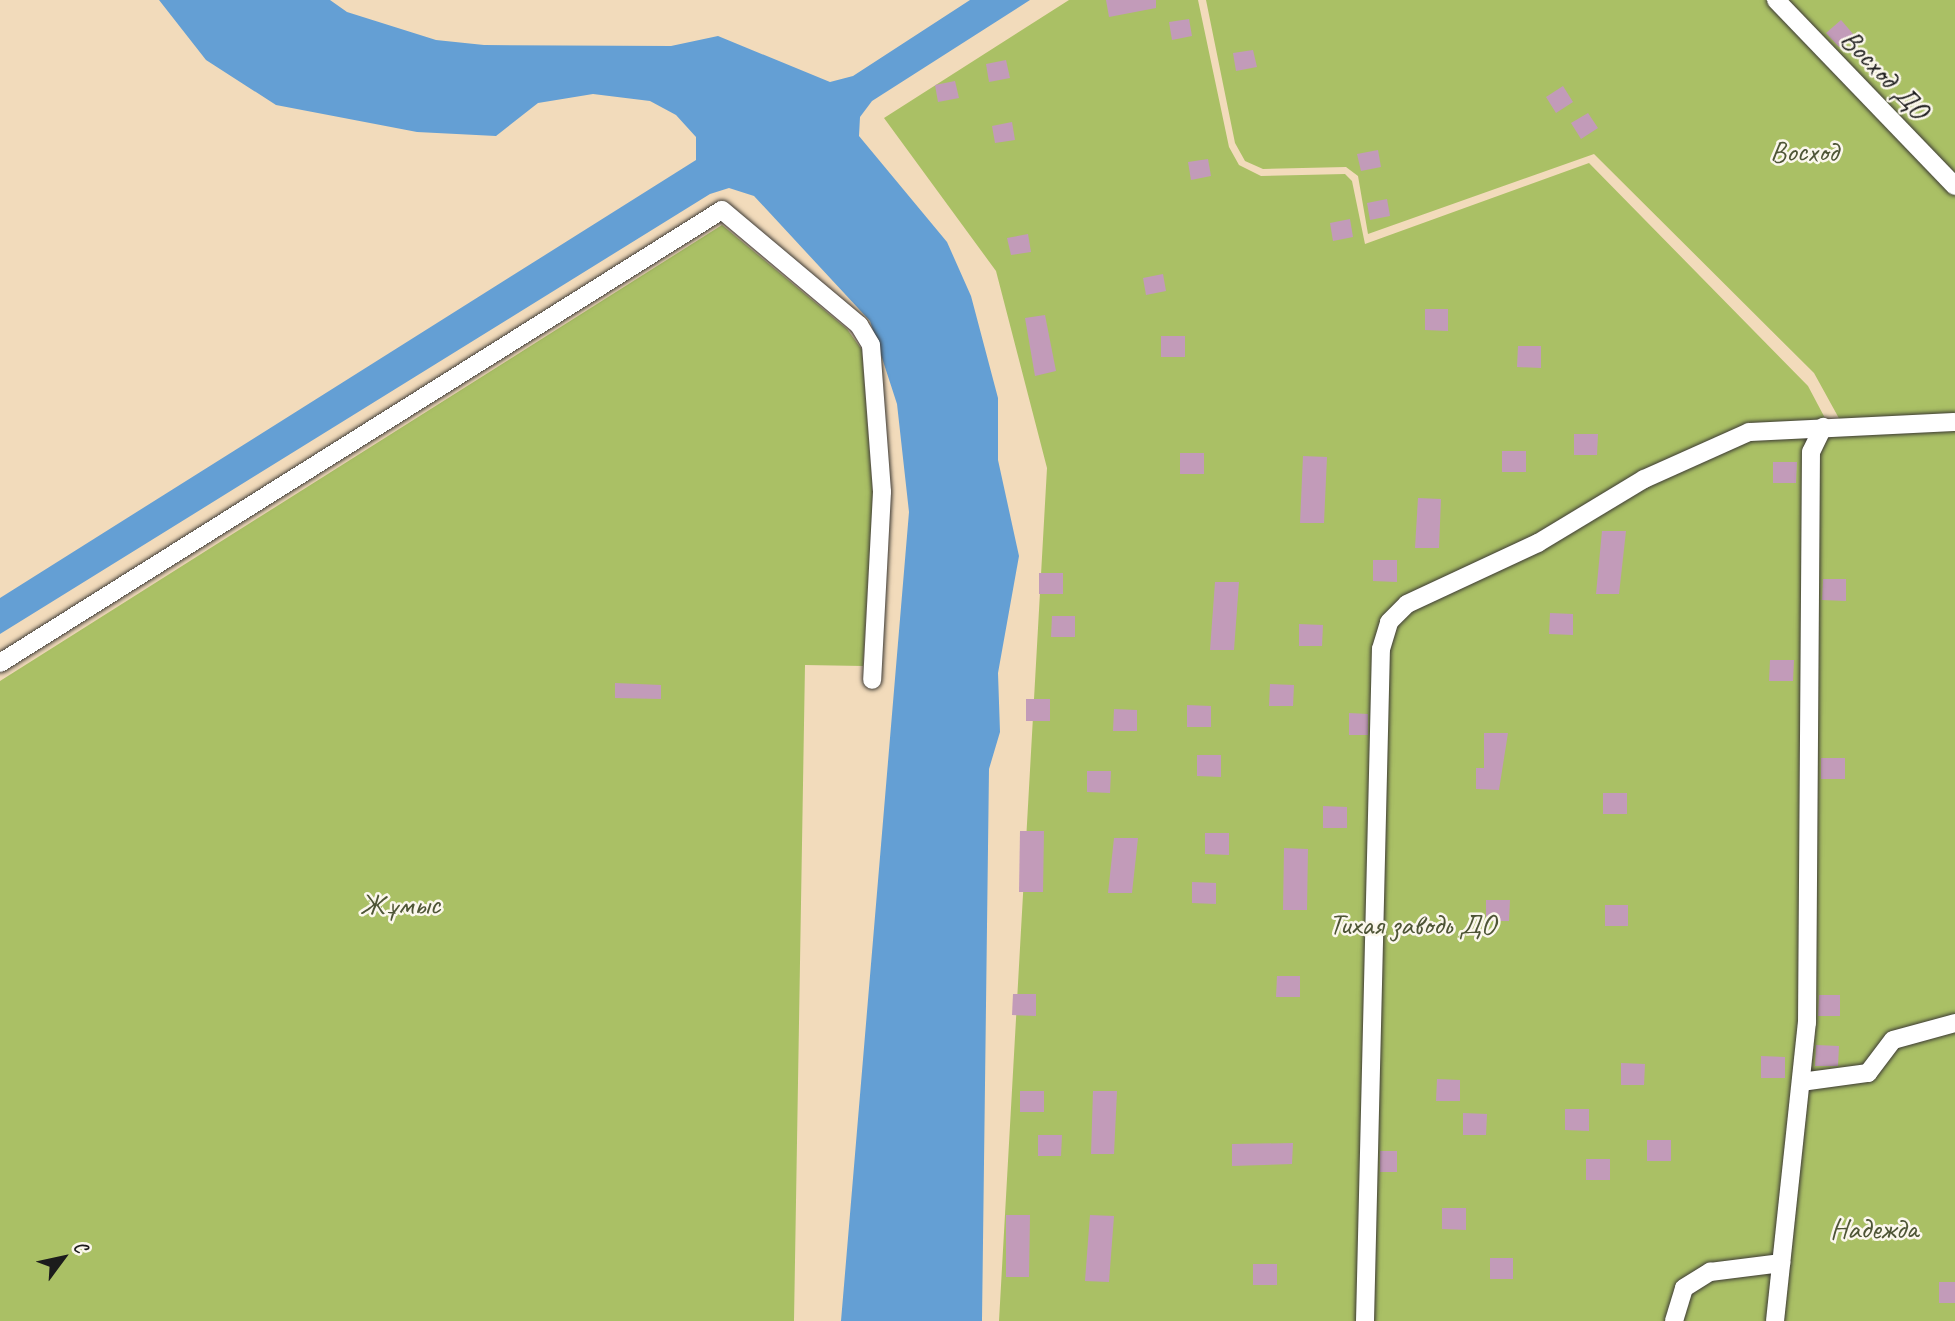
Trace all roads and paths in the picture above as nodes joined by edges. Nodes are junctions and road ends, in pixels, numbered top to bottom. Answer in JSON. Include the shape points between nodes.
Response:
{"nodes":[{"id":1,"x":1776,"y":0,"type":"edge"},
{"id":2,"x":1955,"y":186,"type":"edge"},
{"id":3,"x":1955,"y":422,"type":"edge"},
{"id":4,"x":1822,"y":427,"type":"junction"},
{"id":5,"x":0,"y":663,"type":"edge"},
{"id":6,"x":872,"y":680,"type":"dead end"},
{"id":7,"x":1955,"y":1023,"type":"edge"},
{"id":8,"x":1801,"y":1082,"type":"junction"},
{"id":9,"x":1781,"y":1263,"type":"junction"},
{"id":10,"x":1365,"y":1321,"type":"edge"},
{"id":11,"x":1674,"y":1321,"type":"edge"},
{"id":12,"x":1775,"y":1321,"type":"edge"}],
"edges":[{"from":1,"to":2,"type":"street","name":"Восход ДО"},
{"from":3,"to":4,"type":"street"},
{"from":4,"to":8,"type":"street","via":[[1811,452],[1807,1023]]},
{"from":4,"to":10,"type":"street","via":[[1749,432],[1644,479],[1538,543],[1407,604],[1389,622],[1381,649]]},
{"from":5,"to":6,"type":"street","via":[[722,210],[859,325],[871,345],[882,492]]},
{"from":7,"to":8,"type":"street","via":[[1893,1040],[1868,1073]]},
{"from":8,"to":9,"type":"street"},
{"from":9,"to":11,"type":"street","via":[[1710,1272],[1684,1288]]},
{"from":9,"to":12,"type":"street"}]}
